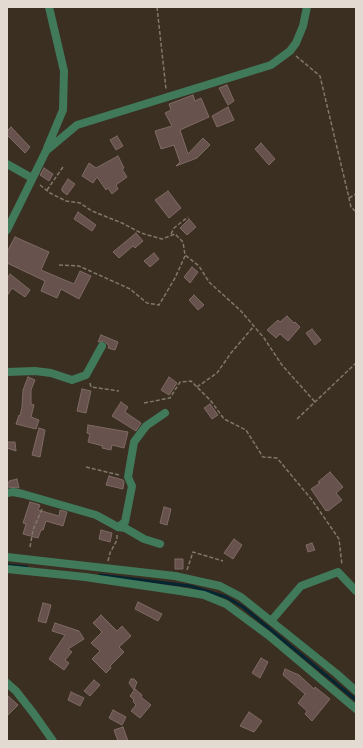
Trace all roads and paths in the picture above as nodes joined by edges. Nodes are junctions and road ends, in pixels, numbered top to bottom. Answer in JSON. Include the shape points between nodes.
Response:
{"nodes":[{"id":1,"x":49,"y":7,"type":"edge"},
{"id":2,"x":157,"y":7,"type":"edge"},
{"id":3,"x":307,"y":7,"type":"edge"},
{"id":4,"x":290,"y":51,"type":"junction"},
{"id":5,"x":167,"y":97,"type":"junction"},
{"id":6,"x":46,"y":151,"type":"junction"},
{"id":7,"x":7,"y":164,"type":"edge"},
{"id":8,"x":63,"y":167,"type":"dead end"},
{"id":9,"x":34,"y":180,"type":"junction"},
{"id":10,"x":47,"y":190,"type":"junction"},
{"id":11,"x":356,"y":194,"type":"edge"},
{"id":12,"x":349,"y":198,"type":"junction"},
{"id":13,"x":356,"y":212,"type":"edge"},
{"id":14,"x":188,"y":217,"type":"dead end"},
{"id":15,"x":7,"y":230,"type":"edge"},
{"id":16,"x":171,"y":235,"type":"junction"},
{"id":17,"x":185,"y":255,"type":"junction"},
{"id":18,"x":60,"y":265,"type":"dead end"},
{"id":19,"x":254,"y":326,"type":"junction"},
{"id":20,"x":102,"y":346,"type":"dead end"},
{"id":21,"x":356,"y":363,"type":"edge"},
{"id":22,"x":7,"y":372,"type":"edge"},
{"id":23,"x":86,"y":374,"type":"junction"},
{"id":24,"x":197,"y":387,"type":"junction"},
{"id":25,"x":119,"y":391,"type":"dead end"},
{"id":26,"x":315,"y":402,"type":"junction"},
{"id":27,"x":144,"y":403,"type":"dead end"},
{"id":28,"x":165,"y":413,"type":"dead end"},
{"id":29,"x":297,"y":419,"type":"dead end"},
{"id":30,"x":86,"y":467,"type":"dead end"},
{"id":31,"x":128,"y":478,"type":"junction"},
{"id":32,"x":7,"y":493,"type":"edge"},
{"id":33,"x":45,"y":501,"type":"junction"},
{"id":34,"x":118,"y":527,"type":"junction"},
{"id":35,"x":160,"y":544,"type":"dead end"},
{"id":36,"x":30,"y":547,"type":"dead end"},
{"id":37,"x":7,"y":557,"type":"edge"},
{"id":38,"x":223,"y":561,"type":"dead end"},
{"id":39,"x":106,"y":568,"type":"junction"},
{"id":40,"x":7,"y":569,"type":"edge"},
{"id":41,"x":343,"y":577,"type":"junction"},
{"id":42,"x":184,"y":578,"type":"junction"},
{"id":43,"x":356,"y":590,"type":"edge"},
{"id":44,"x":271,"y":621,"type":"junction"},
{"id":45,"x":7,"y":683,"type":"edge"},
{"id":46,"x":356,"y":691,"type":"edge"},
{"id":47,"x":356,"y":709,"type":"edge"},
{"id":48,"x":53,"y":741,"type":"edge"}],
"edges":[{"from":1,"to":6,"type":"street","via":[[64,71],[63,110]]},
{"from":2,"to":5,"type":"path"},
{"from":3,"to":4,"type":"street","via":[[303,26]]},
{"from":4,"to":5,"type":"street","via":[[271,65]]},
{"from":4,"to":12,"type":"path","via":[[320,76]]},
{"from":5,"to":6,"type":"street","via":[[77,125]]},
{"from":6,"to":9,"type":"street"},
{"from":7,"to":9,"type":"street"},
{"from":8,"to":10,"type":"path"},
{"from":9,"to":10,"type":"path"},
{"from":9,"to":15,"type":"street"},
{"from":10,"to":16,"type":"path","via":[[66,201],[80,203],[141,233],[162,239]]},
{"from":11,"to":12,"type":"path"},
{"from":12,"to":13,"type":"path","via":[[351,207]]},
{"from":14,"to":16,"type":"path","via":[[174,228]]},
{"from":16,"to":17,"type":"path","via":[[175,234],[183,242]]},
{"from":17,"to":18,"type":"path","via":[[159,305],[147,303],[130,289],[79,266]]},
{"from":17,"to":19,"type":"path","via":[[199,266],[209,282]]},
{"from":19,"to":24,"type":"path","via":[[216,373]]},
{"from":19,"to":26,"type":"path","via":[[282,365]]},
{"from":20,"to":23,"type":"street"},
{"from":21,"to":26,"type":"path"},
{"from":22,"to":23,"type":"street","via":[[35,371],[72,380]]},
{"from":23,"to":25,"type":"path","via":[[92,387]]},
{"from":24,"to":27,"type":"path","via":[[191,380],[180,382],[170,398]]},
{"from":24,"to":41,"type":"path","via":[[224,419],[246,430],[263,458],[277,458],[312,500],[339,538]]},
{"from":26,"to":29,"type":"path"},
{"from":28,"to":31,"type":"street","via":[[146,426],[134,442]]},
{"from":30,"to":31,"type":"path"},
{"from":31,"to":34,"type":"street","via":[[132,486],[125,522]]},
{"from":32,"to":33,"type":"street","via":[[24,494]]},
{"from":33,"to":34,"type":"street","via":[[96,515]]},
{"from":33,"to":36,"type":"path","via":[[33,530]]},
{"from":34,"to":35,"type":"street"},
{"from":34,"to":39,"type":"path","via":[[117,540]]},
{"from":37,"to":39,"type":"street"},
{"from":38,"to":42,"type":"path","via":[[193,552]]},
{"from":39,"to":42,"type":"street"},
{"from":40,"to":47,"type":"street","via":[[85,577],[204,595],[226,604],[268,635]]},
{"from":41,"to":43,"type":"street"},
{"from":41,"to":44,"type":"street","via":[[338,572],[302,586]]},
{"from":42,"to":44,"type":"street","via":[[220,586],[241,597]]},
{"from":44,"to":46,"type":"street"},
{"from":45,"to":48,"type":"street","via":[[16,691]]}]}
